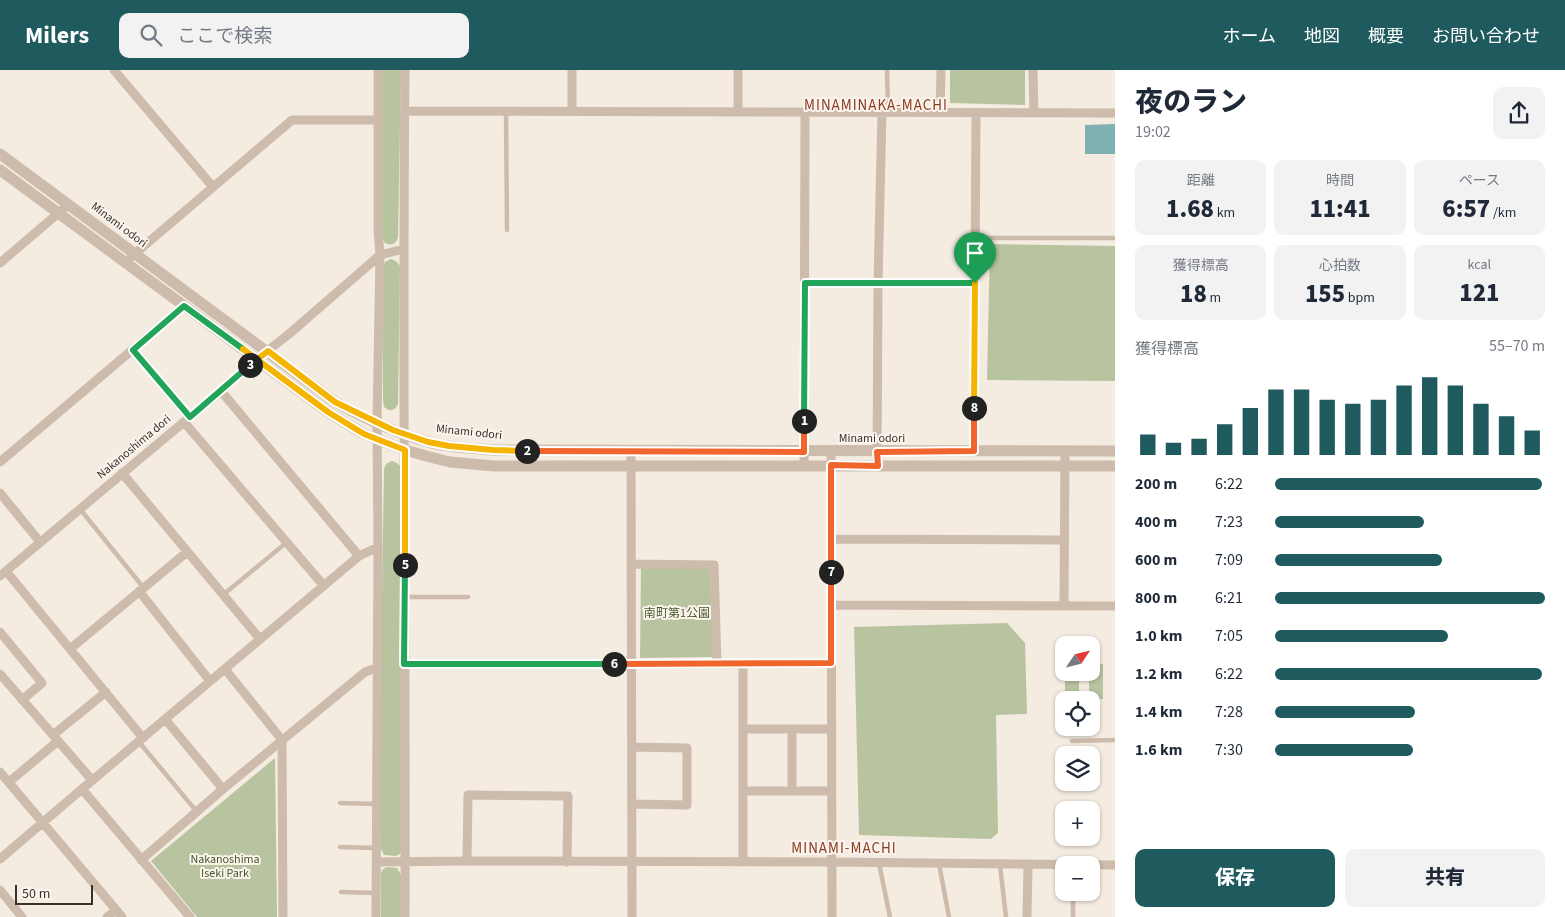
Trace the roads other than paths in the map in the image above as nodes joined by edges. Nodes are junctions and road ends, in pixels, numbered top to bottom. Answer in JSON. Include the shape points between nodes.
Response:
{"nodes":[{"id":1,"x":114,"y":70,"type":"edge"},
{"id":2,"x":378,"y":70,"type":"edge"},
{"id":3,"x":405,"y":70,"type":"edge"},
{"id":4,"x":572,"y":70,"type":"edge"},
{"id":5,"x":738,"y":70,"type":"edge"},
{"id":6,"x":887,"y":70,"type":"edge"},
{"id":7,"x":941,"y":70,"type":"edge"},
{"id":8,"x":1033,"y":70,"type":"edge"},
{"id":9,"x":405,"y":111,"type":"junction"},
{"id":10,"x":506,"y":111,"type":"junction"},
{"id":11,"x":572,"y":111,"type":"junction"},
{"id":12,"x":738,"y":112,"type":"junction"},
{"id":13,"x":885,"y":112,"type":"junction"},
{"id":14,"x":805,"y":113,"type":"junction"},
{"id":15,"x":940,"y":113,"type":"junction"},
{"id":16,"x":976,"y":113,"type":"junction"},
{"id":17,"x":1034,"y":113,"type":"junction"},
{"id":18,"x":1115,"y":113,"type":"edge"},
{"id":19,"x":378,"y":120,"type":"junction"},
{"id":20,"x":0,"y":154,"type":"edge"},
{"id":21,"x":0,"y":170,"type":"edge"},
{"id":22,"x":213,"y":187,"type":"junction"},
{"id":23,"x":68,"y":204,"type":"junction"},
{"id":24,"x":58,"y":214,"type":"junction"},
{"id":25,"x":507,"y":230,"type":"dead end"},
{"id":26,"x":975,"y":238,"type":"junction"},
{"id":27,"x":1115,"y":238,"type":"edge"},
{"id":28,"x":403,"y":249,"type":"junction"},
{"id":29,"x":135,"y":254,"type":"junction"},
{"id":30,"x":380,"y":254,"type":"junction"},
{"id":31,"x":0,"y":262,"type":"edge"},
{"id":32,"x":125,"y":262,"type":"junction"},
{"id":33,"x":805,"y":283,"type":"junction"},
{"id":34,"x":878,"y":283,"type":"junction"},
{"id":35,"x":975,"y":283,"type":"junction"},
{"id":36,"x":184,"y":306,"type":"junction"},
{"id":37,"x":133,"y":350,"type":"junction"},
{"id":38,"x":268,"y":351,"type":"junction"},
{"id":39,"x":257,"y":359,"type":"junction"},
{"id":40,"x":221,"y":391,"type":"junction"},
{"id":41,"x":186,"y":420,"type":"junction"},
{"id":42,"x":377,"y":422,"type":"junction"},
{"id":43,"x":405,"y":434,"type":"junction"},
{"id":44,"x":377,"y":439,"type":"junction"},
{"id":45,"x":405,"y":450,"type":"junction"},
{"id":46,"x":631,"y":451,"type":"junction"},
{"id":47,"x":831,"y":451,"type":"junction"},
{"id":48,"x":974,"y":451,"type":"junction"},
{"id":49,"x":1065,"y":451,"type":"junction"},
{"id":50,"x":1115,"y":451,"type":"edge"},
{"id":51,"x":804,"y":452,"type":"junction"},
{"id":52,"x":877,"y":452,"type":"junction"},
{"id":53,"x":0,"y":462,"type":"edge"},
{"id":54,"x":631,"y":465,"type":"junction"},
{"id":55,"x":804,"y":465,"type":"junction"},
{"id":56,"x":831,"y":465,"type":"junction"},
{"id":57,"x":878,"y":466,"type":"junction"},
{"id":58,"x":1065,"y":466,"type":"junction"},
{"id":59,"x":1115,"y":466,"type":"edge"},
{"id":60,"x":122,"y":473,"type":"junction"},
{"id":61,"x":2,"y":498,"type":"edge"},
{"id":62,"x":80,"y":509,"type":"junction"},
{"id":63,"x":831,"y":539,"type":"junction"},
{"id":64,"x":1064,"y":540,"type":"junction"},
{"id":65,"x":40,"y":542,"type":"junction"},
{"id":66,"x":287,"y":542,"type":"junction"},
{"id":67,"x":378,"y":547,"type":"junction"},
{"id":68,"x":186,"y":552,"type":"junction"},
{"id":69,"x":359,"y":556,"type":"junction"},
{"id":70,"x":632,"y":564,"type":"junction"},
{"id":71,"x":3,"y":573,"type":"edge"},
{"id":72,"x":324,"y":586,"type":"junction"},
{"id":73,"x":141,"y":589,"type":"junction"},
{"id":74,"x":223,"y":595,"type":"junction"},
{"id":75,"x":405,"y":597,"type":"junction"},
{"id":76,"x":468,"y":597,"type":"dead end"},
{"id":77,"x":831,"y":606,"type":"junction"},
{"id":78,"x":1064,"y":606,"type":"junction"},
{"id":79,"x":1115,"y":606,"type":"edge"},
{"id":80,"x":0,"y":632,"type":"edge"},
{"id":81,"x":260,"y":639,"type":"junction"},
{"id":82,"x":70,"y":649,"type":"junction"},
{"id":83,"x":831,"y":663,"type":"junction"},
{"id":84,"x":404,"y":664,"type":"junction"},
{"id":85,"x":632,"y":664,"type":"junction"},
{"id":86,"x":717,"y":664,"type":"junction"},
{"id":87,"x":743,"y":664,"type":"junction"},
{"id":88,"x":378,"y":667,"type":"junction"},
{"id":89,"x":225,"y":669,"type":"junction"},
{"id":90,"x":0,"y":674,"type":"edge"},
{"id":91,"x":210,"y":681,"type":"junction"},
{"id":92,"x":106,"y":692,"type":"junction"},
{"id":93,"x":22,"y":700,"type":"junction"},
{"id":94,"x":165,"y":719,"type":"junction"},
{"id":95,"x":743,"y":729,"type":"junction"},
{"id":96,"x":792,"y":729,"type":"junction"},
{"id":97,"x":831,"y":729,"type":"junction"},
{"id":98,"x":55,"y":738,"type":"junction"},
{"id":99,"x":141,"y":740,"type":"junction"},
{"id":100,"x":282,"y":740,"type":"junction"},
{"id":101,"x":1115,"y":740,"type":"edge"},
{"id":102,"x":1072,"y":741,"type":"dead end"},
{"id":103,"x":632,"y":747,"type":"junction"},
{"id":104,"x":0,"y":772,"type":"edge"},
{"id":105,"x":92,"y":780,"type":"junction"},
{"id":106,"x":9,"y":782,"type":"junction"},
{"id":107,"x":82,"y":788,"type":"junction"},
{"id":108,"x":223,"y":789,"type":"junction"},
{"id":109,"x":743,"y":791,"type":"junction"},
{"id":110,"x":792,"y":791,"type":"junction"},
{"id":111,"x":831,"y":791,"type":"junction"},
{"id":112,"x":340,"y":803,"type":"dead end"},
{"id":113,"x":377,"y":804,"type":"junction"},
{"id":114,"x":632,"y":804,"type":"junction"},
{"id":115,"x":197,"y":812,"type":"junction"},
{"id":116,"x":43,"y":823,"type":"junction"},
{"id":117,"x":340,"y":847,"type":"dead end"},
{"id":118,"x":377,"y":848,"type":"junction"},
{"id":119,"x":0,"y":859,"type":"edge"},
{"id":120,"x":141,"y":860,"type":"junction"},
{"id":121,"x":467,"y":861,"type":"junction"},
{"id":122,"x":377,"y":862,"type":"junction"},
{"id":123,"x":405,"y":862,"type":"junction"},
{"id":124,"x":567,"y":862,"type":"junction"},
{"id":125,"x":632,"y":862,"type":"junction"},
{"id":126,"x":743,"y":862,"type":"junction"},
{"id":127,"x":831,"y":862,"type":"junction"},
{"id":128,"x":879,"y":863,"type":"junction"},
{"id":129,"x":939,"y":864,"type":"junction"},
{"id":130,"x":1000,"y":865,"type":"junction"},
{"id":131,"x":1028,"y":865,"type":"junction"},
{"id":132,"x":1115,"y":865,"type":"edge"},
{"id":133,"x":0,"y":890,"type":"edge"},
{"id":134,"x":341,"y":892,"type":"dead end"},
{"id":135,"x":376,"y":893,"type":"junction"},
{"id":136,"x":1073,"y":901,"type":"edge"},
{"id":137,"x":116,"y":910,"type":"junction"},
{"id":138,"x":22,"y":917,"type":"edge"},
{"id":139,"x":107,"y":917,"type":"edge"},
{"id":140,"x":122,"y":917,"type":"edge"},
{"id":141,"x":190,"y":917,"type":"edge"},
{"id":142,"x":283,"y":917,"type":"edge"},
{"id":143,"x":376,"y":917,"type":"edge"},
{"id":144,"x":405,"y":917,"type":"edge"},
{"id":145,"x":632,"y":917,"type":"edge"},
{"id":146,"x":832,"y":917,"type":"edge"},
{"id":147,"x":890,"y":917,"type":"edge"},
{"id":148,"x":949,"y":917,"type":"edge"},
{"id":149,"x":1006,"y":917,"type":"edge"},
{"id":150,"x":1027,"y":917,"type":"edge"},
{"id":151,"x":1073,"y":917,"type":"edge"}],
"edges":[{"from":1,"to":22,"type":"street"},
{"from":2,"to":19,"type":"street"},
{"from":3,"to":9,"type":"street"},
{"from":4,"to":11,"type":"street"},
{"from":5,"to":12,"type":"street"},
{"from":6,"to":13,"type":"lane"},
{"from":7,"to":15,"type":"street"},
{"from":8,"to":17,"type":"street"},
{"from":9,"to":10,"type":"street"},
{"from":9,"to":28,"type":"street"},
{"from":10,"to":11,"type":"street"},
{"from":10,"to":25,"type":"lane"},
{"from":11,"to":12,"type":"street"},
{"from":12,"to":14,"type":"street"},
{"from":13,"to":14,"type":"street"},
{"from":13,"to":15,"type":"street"},
{"from":13,"to":34,"type":"street"},
{"from":14,"to":33,"type":"street"},
{"from":15,"to":16,"type":"street"},
{"from":16,"to":17,"type":"street"},
{"from":16,"to":26,"type":"street"},
{"from":17,"to":18,"type":"street"},
{"from":19,"to":22,"type":"street","via":[[292,120]]},
{"from":19,"to":30,"type":"street"},
{"from":20,"to":23,"type":"street","name":"Minami odori"},
{"from":21,"to":24,"type":"street"},
{"from":22,"to":29,"type":"street"},
{"from":23,"to":24,"type":"street"},
{"from":23,"to":29,"type":"street","name":"Minami odori"},
{"from":24,"to":31,"type":"street"},
{"from":24,"to":32,"type":"street"},
{"from":26,"to":27,"type":"lane"},
{"from":26,"to":35,"type":"street"},
{"from":28,"to":30,"type":"street","name":"Nakanoshima dori"},
{"from":28,"to":43,"type":"street"},
{"from":29,"to":32,"type":"street"},
{"from":29,"to":38,"type":"street","name":"Minami odori"},
{"from":30,"to":38,"type":"street","name":"Nakanoshima dori"},
{"from":30,"to":42,"type":"street"},
{"from":32,"to":36,"type":"street"},
{"from":33,"to":34,"type":"street"},
{"from":33,"to":51,"type":"street"},
{"from":34,"to":35,"type":"street"},
{"from":34,"to":52,"type":"street"},
{"from":35,"to":48,"type":"street"},
{"from":36,"to":37,"type":"street"},
{"from":36,"to":39,"type":"street"},
{"from":37,"to":41,"type":"street"},
{"from":37,"to":53,"type":"street"},
{"from":38,"to":39,"type":"street","name":"Nakanoshima dori"},
{"from":38,"to":42,"type":"street","name":"Minami odori","via":[[335,402]]},
{"from":39,"to":40,"type":"street","name":"Nakanoshima dori"},
{"from":39,"to":44,"type":"street","via":[[328,412]]},
{"from":40,"to":41,"type":"street","name":"Nakanoshima dori"},
{"from":40,"to":69,"type":"street"},
{"from":41,"to":60,"type":"street","name":"Nakanoshima dori"},
{"from":41,"to":66,"type":"street"},
{"from":42,"to":43,"type":"street","name":"Minami odori"},
{"from":42,"to":44,"type":"street"},
{"from":43,"to":45,"type":"street"},
{"from":43,"to":46,"type":"street","name":"Minami odori","via":[[428,442],[493,450]]},
{"from":44,"to":45,"type":"street"},
{"from":44,"to":67,"type":"street"},
{"from":45,"to":54,"type":"street","via":[[450,462],[494,466]]},
{"from":45,"to":75,"type":"street"},
{"from":46,"to":51,"type":"street","name":"Minami odori"},
{"from":46,"to":54,"type":"street"},
{"from":47,"to":51,"type":"street","name":"Minami odori"},
{"from":47,"to":52,"type":"street","name":"Minami odori"},
{"from":47,"to":56,"type":"street"},
{"from":48,"to":49,"type":"street","name":"Minami odori"},
{"from":48,"to":52,"type":"street","name":"Minami odori"},
{"from":49,"to":50,"type":"street","name":"Minami odori"},
{"from":49,"to":58,"type":"street"},
{"from":51,"to":55,"type":"street"},
{"from":52,"to":57,"type":"street"},
{"from":54,"to":55,"type":"street"},
{"from":54,"to":70,"type":"street"},
{"from":55,"to":56,"type":"street"},
{"from":56,"to":57,"type":"street"},
{"from":56,"to":63,"type":"street"},
{"from":57,"to":58,"type":"street"},
{"from":58,"to":59,"type":"street"},
{"from":58,"to":64,"type":"street"},
{"from":60,"to":62,"type":"street","name":"Nakanoshima dori"},
{"from":60,"to":68,"type":"street"},
{"from":61,"to":65,"type":"street"},
{"from":62,"to":65,"type":"street","name":"Nakanoshima dori"},
{"from":62,"to":73,"type":"lane"},
{"from":63,"to":64,"type":"street"},
{"from":63,"to":77,"type":"street"},
{"from":64,"to":78,"type":"street"},
{"from":65,"to":71,"type":"street","name":"Nakanoshima dori"},
{"from":66,"to":72,"type":"street"},
{"from":66,"to":74,"type":"lane"},
{"from":67,"to":69,"type":"street"},
{"from":67,"to":88,"type":"street"},
{"from":68,"to":73,"type":"street"},
{"from":68,"to":74,"type":"street"},
{"from":69,"to":72,"type":"street"},
{"from":70,"to":85,"type":"street"},
{"from":70,"to":86,"type":"street","via":[[714,565]]},
{"from":71,"to":82,"type":"street"},
{"from":72,"to":81,"type":"street"},
{"from":73,"to":82,"type":"street"},
{"from":73,"to":91,"type":"street"},
{"from":74,"to":81,"type":"street"},
{"from":75,"to":76,"type":"lane"},
{"from":75,"to":84,"type":"street"},
{"from":77,"to":78,"type":"street"},
{"from":77,"to":83,"type":"street"},
{"from":78,"to":79,"type":"street"},
{"from":80,"to":93,"type":"street","via":[[42,683]]},
{"from":81,"to":89,"type":"street"},
{"from":82,"to":92,"type":"street"},
{"from":83,"to":87,"type":"street"},
{"from":83,"to":97,"type":"street"},
{"from":84,"to":85,"type":"street"},
{"from":84,"to":123,"type":"street"},
{"from":85,"to":86,"type":"street"},
{"from":85,"to":103,"type":"street"},
{"from":86,"to":87,"type":"street"},
{"from":87,"to":95,"type":"street"},
{"from":88,"to":100,"type":"street","via":[[365,672]]},
{"from":88,"to":113,"type":"street"},
{"from":89,"to":91,"type":"street"},
{"from":89,"to":100,"type":"street"},
{"from":90,"to":93,"type":"street"},
{"from":91,"to":94,"type":"street"},
{"from":92,"to":98,"type":"street"},
{"from":92,"to":99,"type":"street"},
{"from":93,"to":98,"type":"street"},
{"from":94,"to":99,"type":"street"},
{"from":94,"to":108,"type":"street"},
{"from":95,"to":96,"type":"street"},
{"from":95,"to":109,"type":"street"},
{"from":96,"to":97,"type":"street"},
{"from":96,"to":110,"type":"street"},
{"from":97,"to":111,"type":"street"},
{"from":98,"to":105,"type":"street"},
{"from":98,"to":106,"type":"street"},
{"from":99,"to":105,"type":"street"},
{"from":99,"to":115,"type":"lane"},
{"from":100,"to":108,"type":"street"},
{"from":100,"to":142,"type":"street"},
{"from":101,"to":102,"type":"lane"},
{"from":103,"to":114,"type":"street"},
{"from":103,"to":114,"type":"street","via":[[687,748],[687,805]]},
{"from":104,"to":106,"type":"street"},
{"from":105,"to":107,"type":"street"},
{"from":106,"to":116,"type":"street"},
{"from":107,"to":116,"type":"street"},
{"from":107,"to":120,"type":"street"},
{"from":108,"to":115,"type":"street"},
{"from":109,"to":110,"type":"street"},
{"from":109,"to":126,"type":"street"},
{"from":110,"to":111,"type":"street"},
{"from":111,"to":127,"type":"street"},
{"from":112,"to":113,"type":"lane"},
{"from":113,"to":118,"type":"street"},
{"from":114,"to":125,"type":"street"},
{"from":115,"to":120,"type":"street"},
{"from":116,"to":119,"type":"street"},
{"from":116,"to":137,"type":"street"},
{"from":117,"to":118,"type":"lane"},
{"from":118,"to":122,"type":"street"},
{"from":120,"to":141,"type":"street"},
{"from":121,"to":123,"type":"street"},
{"from":121,"to":124,"type":"street"},
{"from":121,"to":124,"type":"street","via":[[468,794],[568,796]]},
{"from":122,"to":123,"type":"street"},
{"from":122,"to":135,"type":"street"},
{"from":123,"to":144,"type":"street"},
{"from":124,"to":125,"type":"street"},
{"from":125,"to":126,"type":"street"},
{"from":125,"to":145,"type":"street"},
{"from":126,"to":127,"type":"street"},
{"from":127,"to":128,"type":"street"},
{"from":127,"to":146,"type":"street"},
{"from":128,"to":129,"type":"street"},
{"from":128,"to":147,"type":"lane"},
{"from":129,"to":130,"type":"street"},
{"from":129,"to":148,"type":"lane"},
{"from":130,"to":131,"type":"street"},
{"from":130,"to":149,"type":"lane"},
{"from":131,"to":132,"type":"street"},
{"from":131,"to":150,"type":"street"},
{"from":133,"to":138,"type":"street"},
{"from":134,"to":135,"type":"lane"},
{"from":135,"to":143,"type":"street"},
{"from":136,"to":151,"type":"lane"},
{"from":137,"to":139,"type":"street"},
{"from":137,"to":140,"type":"street"}]}
